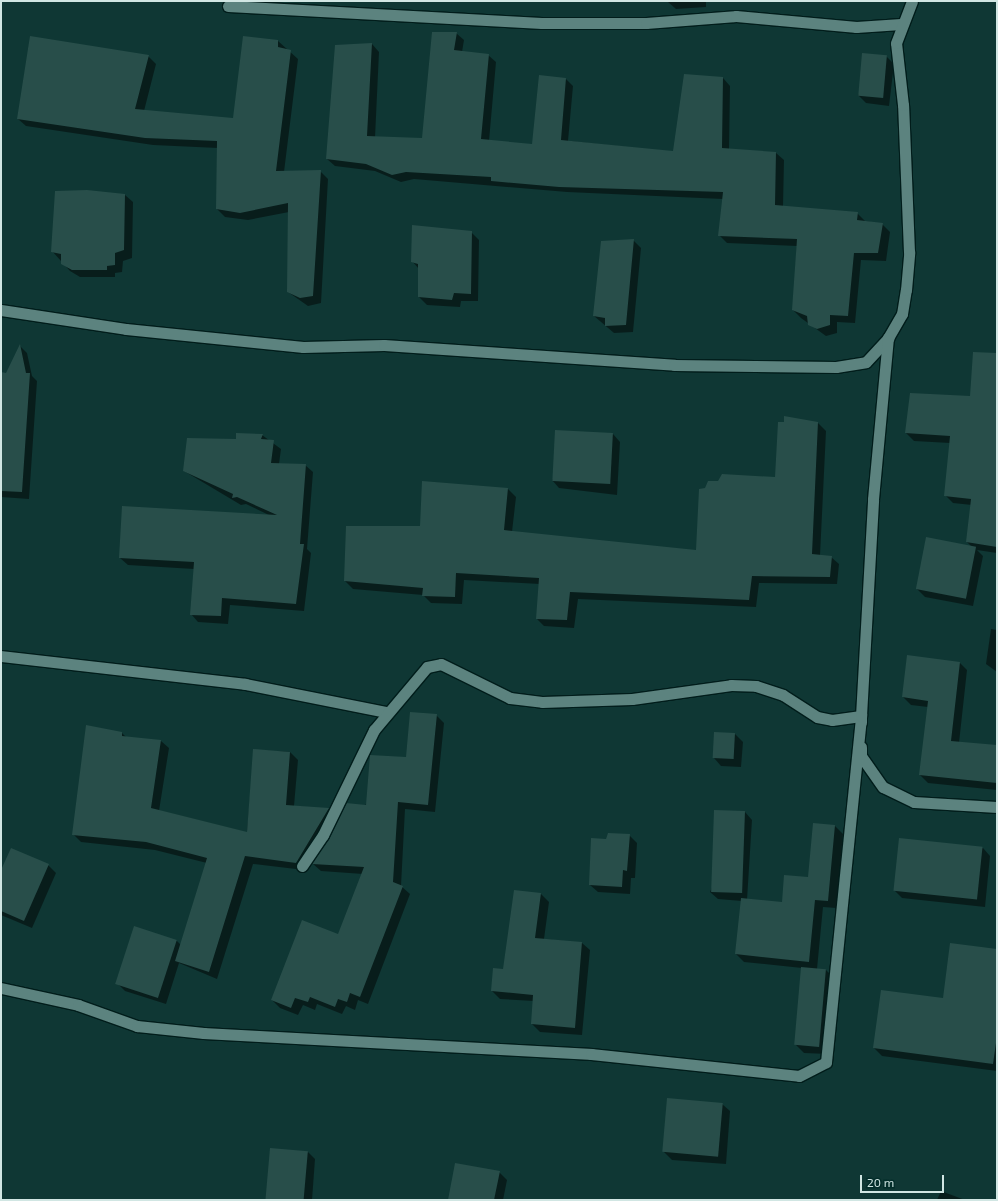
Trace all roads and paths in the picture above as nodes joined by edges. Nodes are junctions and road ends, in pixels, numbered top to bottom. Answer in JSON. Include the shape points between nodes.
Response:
{"nodes":[{"id":1,"x":912,"y":1,"type":"edge"},
{"id":2,"x":228,"y":6,"type":"dead end"},
{"id":3,"x":901,"y":24,"type":"junction"},
{"id":4,"x":1,"y":310,"type":"edge"},
{"id":5,"x":888,"y":338,"type":"junction"},
{"id":6,"x":1,"y":656,"type":"edge"},
{"id":7,"x":386,"y":712,"type":"junction"},
{"id":8,"x":861,"y":716,"type":"junction"},
{"id":9,"x":997,"y":807,"type":"edge"},
{"id":10,"x":302,"y":866,"type":"dead end"},
{"id":11,"x":1,"y":988,"type":"edge"}],
"edges":[{"from":1,"to":3,"type":"street"},
{"from":2,"to":3,"type":"street","via":[[542,23],[658,22],[736,16],[856,27]]},
{"from":3,"to":5,"type":"street","via":[[896,43],[903,105],[909,252],[902,314]]},
{"from":4,"to":5,"type":"street","via":[[126,329],[303,347],[384,345],[674,365],[836,367],[866,362]]},
{"from":5,"to":8,"type":"street","via":[[874,499]]},
{"from":6,"to":7,"type":"street","via":[[245,684]]},
{"from":7,"to":8,"type":"street","via":[[427,667],[441,664],[510,698],[542,702],[632,699],[750,686],[783,695],[817,717],[832,720]]},
{"from":7,"to":10,"type":"street","via":[[353,768],[323,835]]},
{"from":8,"to":9,"type":"street","via":[[861,756],[883,788],[914,802]]},
{"from":8,"to":11,"type":"street","via":[[826,1062],[799,1076],[591,1054],[358,1044],[304,1036],[137,1026],[78,1005]]}]}
